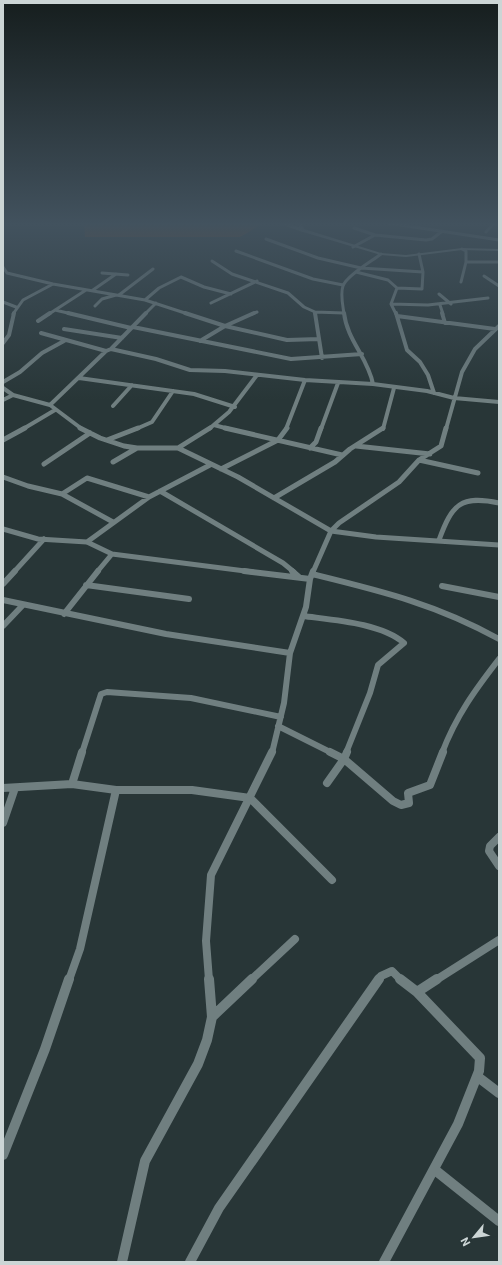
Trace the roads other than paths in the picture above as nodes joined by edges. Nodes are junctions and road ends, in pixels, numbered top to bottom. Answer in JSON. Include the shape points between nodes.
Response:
{"nodes":[{"id":1,"x":44,"y":282,"type":"edge"},
{"id":2,"x":107,"y":282,"type":"edge"},
{"id":3,"x":135,"y":282,"type":"edge"},
{"id":4,"x":171,"y":282,"type":"edge"},
{"id":5,"x":193,"y":282,"type":"edge"},
{"id":6,"x":255,"y":282,"type":"edge"},
{"id":7,"x":260,"y":282,"type":"edge"},
{"id":8,"x":330,"y":282,"type":"edge"},
{"id":9,"x":346,"y":282,"type":"edge"},
{"id":10,"x":390,"y":282,"type":"edge"},
{"id":11,"x":423,"y":282,"type":"edge"},
{"id":12,"x":53,"y":284,"type":"junction"},
{"id":13,"x":343,"y":285,"type":"junction"},
{"id":14,"x":397,"y":288,"type":"junction"},
{"id":15,"x":86,"y":290,"type":"junction"},
{"id":16,"x":93,"y":290,"type":"junction"},
{"id":17,"x":231,"y":294,"type":"junction"},
{"id":18,"x":439,"y":294,"type":"dead end"},
{"id":19,"x":118,"y":295,"type":"junction"},
{"id":20,"x":488,"y":298,"type":"dead end"},
{"id":21,"x":145,"y":300,"type":"junction"},
{"id":22,"x":472,"y":300,"type":"junction"},
{"id":23,"x":3,"y":302,"type":"edge"},
{"id":24,"x":156,"y":303,"type":"junction"},
{"id":25,"x":211,"y":303,"type":"dead end"},
{"id":26,"x":391,"y":304,"type":"junction"},
{"id":27,"x":451,"y":304,"type":"junction"},
{"id":28,"x":440,"y":305,"type":"junction"},
{"id":29,"x":480,"y":305,"type":"dead end"},
{"id":30,"x":95,"y":306,"type":"dead end"},
{"id":31,"x":16,"y":307,"type":"junction"},
{"id":32,"x":55,"y":310,"type":"junction"},
{"id":33,"x":257,"y":312,"type":"dead end"},
{"id":34,"x":315,"y":312,"type":"junction"},
{"id":35,"x":344,"y":313,"type":"junction"},
{"id":36,"x":397,"y":316,"type":"junction"},
{"id":37,"x":455,"y":316,"type":"dead end"},
{"id":38,"x":38,"y":321,"type":"dead end"},
{"id":39,"x":445,"y":322,"type":"junction"},
{"id":40,"x":455,"y":324,"type":"junction"},
{"id":41,"x":225,"y":326,"type":"junction"},
{"id":42,"x":132,"y":327,"type":"junction"},
{"id":43,"x":498,"y":327,"type":"edge"},
{"id":44,"x":64,"y":328,"type":"dead end"},
{"id":45,"x":3,"y":333,"type":"edge"},
{"id":46,"x":10,"y":333,"type":"junction"},
{"id":47,"x":41,"y":333,"type":"dead end"},
{"id":48,"x":122,"y":338,"type":"junction"},
{"id":49,"x":319,"y":339,"type":"junction"},
{"id":50,"x":64,"y":341,"type":"junction"},
{"id":51,"x":200,"y":341,"type":"junction"},
{"id":52,"x":3,"y":343,"type":"edge"},
{"id":53,"x":111,"y":349,"type":"junction"},
{"id":54,"x":106,"y":351,"type":"junction"},
{"id":55,"x":362,"y":354,"type":"junction"},
{"id":56,"x":322,"y":358,"type":"junction"},
{"id":57,"x":257,"y":375,"type":"junction"},
{"id":58,"x":78,"y":378,"type":"junction"},
{"id":59,"x":305,"y":380,"type":"junction"},
{"id":60,"x":3,"y":382,"type":"edge"},
{"id":61,"x":338,"y":382,"type":"junction"},
{"id":62,"x":372,"y":384,"type":"junction"},
{"id":63,"x":132,"y":385,"type":"junction"},
{"id":64,"x":3,"y":388,"type":"edge"},
{"id":65,"x":394,"y":388,"type":"junction"},
{"id":66,"x":173,"y":391,"type":"junction"},
{"id":67,"x":434,"y":393,"type":"junction"},
{"id":68,"x":13,"y":395,"type":"junction"},
{"id":69,"x":454,"y":398,"type":"junction"},
{"id":70,"x":3,"y":400,"type":"edge"},
{"id":71,"x":499,"y":402,"type":"edge"},
{"id":72,"x":113,"y":406,"type":"dead end"},
{"id":73,"x":235,"y":407,"type":"junction"},
{"id":74,"x":52,"y":408,"type":"junction"},
{"id":75,"x":214,"y":425,"type":"junction"},
{"id":76,"x":90,"y":433,"type":"junction"},
{"id":77,"x":3,"y":440,"type":"edge"},
{"id":78,"x":107,"y":440,"type":"junction"},
{"id":79,"x":278,"y":440,"type":"junction"},
{"id":80,"x":354,"y":446,"type":"junction"},
{"id":81,"x":137,"y":448,"type":"junction"},
{"id":82,"x":178,"y":448,"type":"junction"},
{"id":83,"x":310,"y":448,"type":"junction"},
{"id":84,"x":430,"y":454,"type":"junction"},
{"id":85,"x":342,"y":455,"type":"junction"},
{"id":86,"x":419,"y":460,"type":"junction"},
{"id":87,"x":113,"y":462,"type":"dead end"},
{"id":88,"x":44,"y":464,"type":"dead end"},
{"id":89,"x":210,"y":464,"type":"junction"},
{"id":90,"x":221,"y":469,"type":"junction"},
{"id":91,"x":478,"y":473,"type":"dead end"},
{"id":92,"x":3,"y":477,"type":"edge"},
{"id":93,"x":160,"y":491,"type":"junction"},
{"id":94,"x":62,"y":494,"type":"junction"},
{"id":95,"x":149,"y":497,"type":"junction"},
{"id":96,"x":274,"y":498,"type":"junction"},
{"id":97,"x":499,"y":503,"type":"edge"},
{"id":98,"x":113,"y":522,"type":"junction"},
{"id":99,"x":3,"y":529,"type":"edge"},
{"id":100,"x":331,"y":531,"type":"junction"},
{"id":101,"x":44,"y":539,"type":"junction"},
{"id":102,"x":439,"y":540,"type":"junction"},
{"id":103,"x":87,"y":542,"type":"junction"},
{"id":104,"x":499,"y":545,"type":"edge"},
{"id":105,"x":499,"y":548,"type":"edge"},
{"id":106,"x":499,"y":552,"type":"edge"},
{"id":107,"x":112,"y":554,"type":"junction"},
{"id":108,"x":312,"y":576,"type":"junction"},
{"id":109,"x":299,"y":577,"type":"junction"},
{"id":110,"x":3,"y":584,"type":"edge"},
{"id":111,"x":86,"y":585,"type":"junction"},
{"id":112,"x":442,"y":586,"type":"dead end"},
{"id":113,"x":499,"y":597,"type":"edge"},
{"id":114,"x":189,"y":599,"type":"dead end"},
{"id":115,"x":3,"y":600,"type":"edge"},
{"id":116,"x":22,"y":606,"type":"junction"},
{"id":117,"x":64,"y":614,"type":"junction"},
{"id":118,"x":303,"y":616,"type":"junction"},
{"id":119,"x":3,"y":626,"type":"edge"},
{"id":120,"x":499,"y":639,"type":"edge"},
{"id":121,"x":290,"y":653,"type":"junction"},
{"id":122,"x":499,"y":659,"type":"edge"},
{"id":123,"x":281,"y":716,"type":"junction"},
{"id":124,"x":278,"y":726,"type":"junction"},
{"id":125,"x":344,"y":759,"type":"junction"},
{"id":126,"x":327,"y":783,"type":"dead end"},
{"id":127,"x":72,"y":784,"type":"junction"},
{"id":128,"x":3,"y":788,"type":"edge"},
{"id":129,"x":15,"y":788,"type":"junction"},
{"id":130,"x":116,"y":790,"type":"junction"},
{"id":131,"x":250,"y":798,"type":"junction"},
{"id":132,"x":3,"y":823,"type":"edge"},
{"id":133,"x":499,"y":837,"type":"edge"},
{"id":134,"x":499,"y":866,"type":"edge"},
{"id":135,"x":332,"y":880,"type":"dead end"},
{"id":136,"x":295,"y":939,"type":"dead end"},
{"id":137,"x":499,"y":940,"type":"edge"},
{"id":138,"x":417,"y":992,"type":"junction"},
{"id":139,"x":212,"y":1017,"type":"junction"},
{"id":140,"x":478,"y":1077,"type":"junction"},
{"id":141,"x":499,"y":1093,"type":"edge"},
{"id":142,"x":3,"y":1155,"type":"edge"},
{"id":143,"x":435,"y":1170,"type":"junction"},
{"id":144,"x":499,"y":1221,"type":"edge"},
{"id":145,"x":122,"y":1262,"type":"edge"},
{"id":146,"x":190,"y":1262,"type":"edge"},
{"id":147,"x":384,"y":1262,"type":"edge"}],
"edges":[{"from":1,"to":12,"type":"street"},
{"from":2,"to":16,"type":"street"},
{"from":3,"to":19,"type":"street"},
{"from":4,"to":21,"type":"street"},
{"from":5,"to":17,"type":"street"},
{"from":6,"to":17,"type":"street"},
{"from":7,"to":34,"type":"street","via":[[288,293],[304,307]]},
{"from":8,"to":13,"type":"street"},
{"from":9,"to":13,"type":"street"},
{"from":10,"to":14,"type":"street"},
{"from":11,"to":14,"type":"street","via":[[421,290]]},
{"from":12,"to":15,"type":"street"},
{"from":12,"to":31,"type":"street"},
{"from":13,"to":35,"type":"street"},
{"from":14,"to":26,"type":"street"},
{"from":15,"to":16,"type":"street"},
{"from":15,"to":32,"type":"street"},
{"from":16,"to":19,"type":"street"},
{"from":17,"to":25,"type":"street"},
{"from":18,"to":27,"type":"street"},
{"from":19,"to":21,"type":"street"},
{"from":19,"to":30,"type":"street","via":[[102,299]]},
{"from":20,"to":22,"type":"street"},
{"from":21,"to":24,"type":"street"},
{"from":22,"to":27,"type":"street"},
{"from":22,"to":29,"type":"street"},
{"from":23,"to":31,"type":"street"},
{"from":24,"to":41,"type":"street"},
{"from":24,"to":42,"type":"street"},
{"from":26,"to":28,"type":"street"},
{"from":26,"to":36,"type":"street"},
{"from":27,"to":28,"type":"street"},
{"from":28,"to":39,"type":"street"},
{"from":31,"to":46,"type":"street"},
{"from":32,"to":38,"type":"street"},
{"from":32,"to":42,"type":"street"},
{"from":33,"to":41,"type":"street"},
{"from":34,"to":35,"type":"street"},
{"from":34,"to":49,"type":"street"},
{"from":35,"to":55,"type":"street","via":[[349,334]]},
{"from":36,"to":39,"type":"street"},
{"from":36,"to":67,"type":"street","via":[[407,350],[420,362]]},
{"from":37,"to":40,"type":"street"},
{"from":39,"to":40,"type":"street"},
{"from":40,"to":43,"type":"street"},
{"from":41,"to":49,"type":"street","via":[[287,340]]},
{"from":41,"to":51,"type":"street"},
{"from":42,"to":48,"type":"street"},
{"from":42,"to":51,"type":"street"},
{"from":43,"to":69,"type":"street","via":[[471,355],[462,372]]},
{"from":44,"to":48,"type":"street"},
{"from":45,"to":46,"type":"street"},
{"from":46,"to":52,"type":"street"},
{"from":47,"to":50,"type":"street"},
{"from":48,"to":53,"type":"street"},
{"from":49,"to":56,"type":"street"},
{"from":50,"to":54,"type":"street"},
{"from":50,"to":60,"type":"street","via":[[42,353],[20,372]]},
{"from":51,"to":56,"type":"street","via":[[285,358]]},
{"from":53,"to":54,"type":"street"},
{"from":53,"to":57,"type":"street","via":[[156,359],[183,369]]},
{"from":54,"to":58,"type":"street"},
{"from":55,"to":56,"type":"street"},
{"from":55,"to":62,"type":"street","via":[[371,373]]},
{"from":57,"to":59,"type":"street"},
{"from":57,"to":73,"type":"street"},
{"from":58,"to":63,"type":"street"},
{"from":58,"to":74,"type":"street"},
{"from":59,"to":61,"type":"street"},
{"from":59,"to":79,"type":"street","via":[[288,426]]},
{"from":61,"to":62,"type":"street"},
{"from":61,"to":83,"type":"street","via":[[316,442]]},
{"from":62,"to":65,"type":"street"},
{"from":63,"to":66,"type":"street"},
{"from":63,"to":72,"type":"street"},
{"from":64,"to":68,"type":"street"},
{"from":65,"to":67,"type":"street"},
{"from":65,"to":80,"type":"street","via":[[383,429]]},
{"from":66,"to":73,"type":"street","via":[[203,396]]},
{"from":66,"to":78,"type":"street","via":[[152,422]]},
{"from":67,"to":69,"type":"street"},
{"from":68,"to":70,"type":"street"},
{"from":68,"to":74,"type":"street"},
{"from":69,"to":71,"type":"street"},
{"from":69,"to":84,"type":"street","via":[[441,446]]},
{"from":73,"to":75,"type":"street"},
{"from":74,"to":76,"type":"street"},
{"from":74,"to":77,"type":"street"},
{"from":75,"to":79,"type":"street"},
{"from":75,"to":82,"type":"street"},
{"from":76,"to":78,"type":"street"},
{"from":76,"to":88,"type":"street"},
{"from":78,"to":81,"type":"street"},
{"from":79,"to":83,"type":"street"},
{"from":79,"to":90,"type":"street"},
{"from":80,"to":84,"type":"street"},
{"from":80,"to":85,"type":"street"},
{"from":81,"to":82,"type":"street"},
{"from":81,"to":87,"type":"street"},
{"from":82,"to":89,"type":"street"},
{"from":83,"to":85,"type":"street"},
{"from":84,"to":86,"type":"street"},
{"from":85,"to":96,"type":"street","via":[[336,462]]},
{"from":86,"to":91,"type":"street"},
{"from":86,"to":100,"type":"street","via":[[399,482]]},
{"from":89,"to":90,"type":"street"},
{"from":89,"to":93,"type":"street"},
{"from":90,"to":96,"type":"street"},
{"from":92,"to":94,"type":"street"},
{"from":93,"to":95,"type":"street"},
{"from":93,"to":109,"type":"street","via":[[283,563]]},
{"from":94,"to":95,"type":"street","via":[[87,478]]},
{"from":94,"to":98,"type":"street"},
{"from":95,"to":98,"type":"street"},
{"from":96,"to":100,"type":"street"},
{"from":97,"to":102,"type":"street","via":[[479,499],[467,500],[455,510],[444,525]]},
{"from":98,"to":103,"type":"street"},
{"from":99,"to":101,"type":"street"},
{"from":100,"to":102,"type":"street","via":[[388,538]]},
{"from":100,"to":108,"type":"street"},
{"from":101,"to":103,"type":"street"},
{"from":101,"to":110,"type":"street"},
{"from":102,"to":104,"type":"street"},
{"from":103,"to":107,"type":"street"},
{"from":105,"to":106,"type":"street"},
{"from":107,"to":109,"type":"street"},
{"from":107,"to":111,"type":"street"},
{"from":108,"to":109,"type":"street"},
{"from":108,"to":118,"type":"street"},
{"from":108,"to":120,"type":"street","via":[[381,590],[437,608]]},
{"from":111,"to":114,"type":"street"},
{"from":111,"to":117,"type":"street"},
{"from":112,"to":113,"type":"street"},
{"from":115,"to":116,"type":"street"},
{"from":116,"to":117,"type":"street"},
{"from":116,"to":119,"type":"street"},
{"from":117,"to":121,"type":"street","via":[[166,634]]},
{"from":118,"to":121,"type":"street"},
{"from":118,"to":125,"type":"street","via":[[384,630],[404,643],[378,665],[370,693]]},
{"from":121,"to":123,"type":"street"},
{"from":122,"to":125,"type":"street","via":[[467,701],[449,735],[430,785],[408,793],[409,803],[401,805],[393,801]]},
{"from":123,"to":124,"type":"street"},
{"from":123,"to":127,"type":"street","via":[[191,698],[107,692],[101,694]]},
{"from":124,"to":125,"type":"street"},
{"from":124,"to":131,"type":"street","via":[[272,752]]},
{"from":125,"to":126,"type":"street"},
{"from":127,"to":129,"type":"street"},
{"from":127,"to":130,"type":"street"},
{"from":128,"to":129,"type":"street"},
{"from":129,"to":132,"type":"street"},
{"from":130,"to":131,"type":"street","via":[[192,790]]},
{"from":130,"to":142,"type":"street","via":[[80,950]]},
{"from":131,"to":135,"type":"street"},
{"from":131,"to":139,"type":"street","via":[[211,875],[206,941]]},
{"from":133,"to":134,"type":"street","via":[[490,846],[489,851]]},
{"from":136,"to":139,"type":"street"},
{"from":137,"to":138,"type":"street"},
{"from":138,"to":140,"type":"street","via":[[480,1058],[482,1065]]},
{"from":138,"to":146,"type":"street","via":[[392,971],[381,976],[219,1208]]},
{"from":139,"to":145,"type":"street","via":[[198,1064],[145,1161]]},
{"from":140,"to":141,"type":"street"},
{"from":140,"to":143,"type":"street"},
{"from":143,"to":144,"type":"street"},
{"from":143,"to":147,"type":"street"}]}
